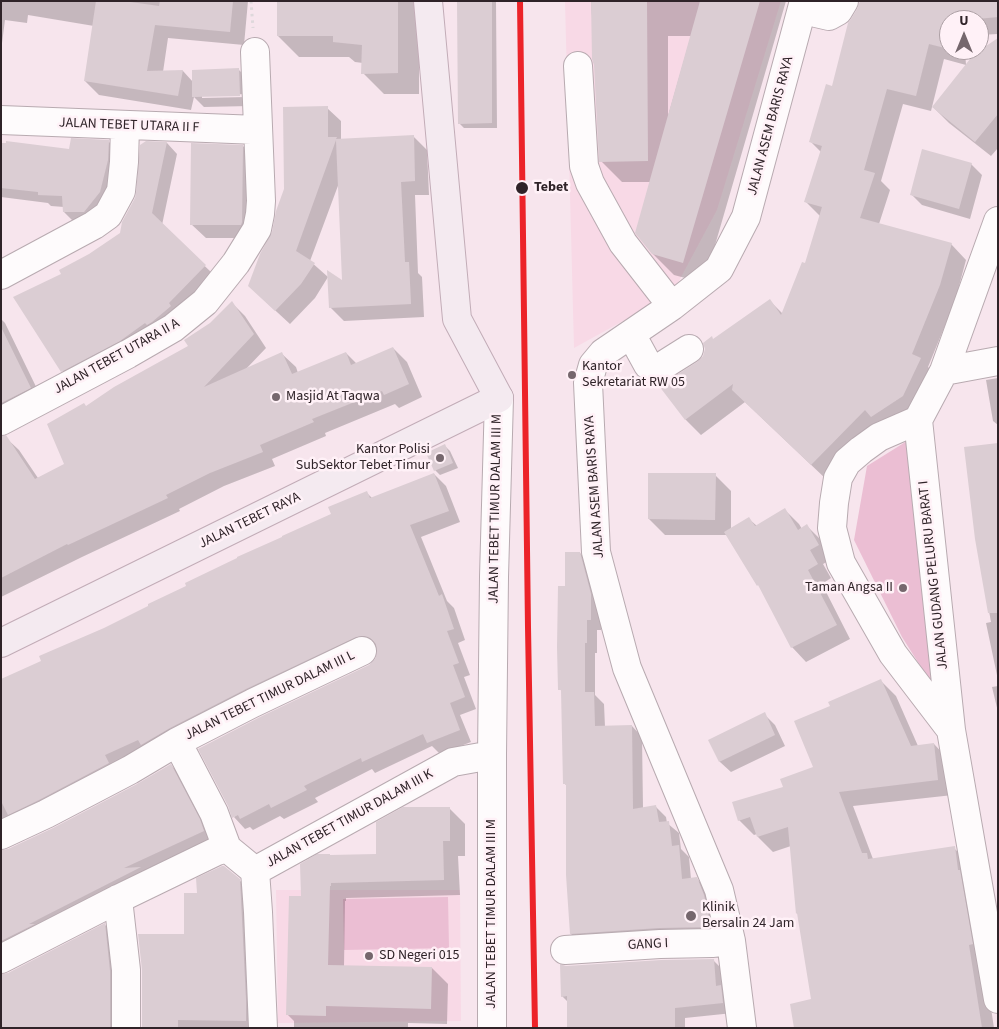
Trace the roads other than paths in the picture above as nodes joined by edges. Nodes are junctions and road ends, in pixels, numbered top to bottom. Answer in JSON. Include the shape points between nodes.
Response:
{"nodes":[{"id":1,"x":428,"y":1,"type":"edge"},
{"id":2,"x":844,"y":1,"type":"edge"},
{"id":3,"x":804,"y":4,"type":"edge"},
{"id":4,"x":255,"y":52,"type":"dead end"},
{"id":5,"x":578,"y":66,"type":"dead end"},
{"id":6,"x":1,"y":120,"type":"edge"},
{"id":7,"x":125,"y":126,"type":"junction"},
{"id":8,"x":258,"y":130,"type":"junction"},
{"id":9,"x":998,"y":221,"type":"edge"},
{"id":10,"x":2,"y":271,"type":"edge"},
{"id":11,"x":672,"y":306,"type":"junction"},
{"id":12,"x":631,"y":334,"type":"junction"},
{"id":13,"x":690,"y":349,"type":"dead end"},
{"id":14,"x":998,"y":361,"type":"edge"},
{"id":15,"x":944,"y":370,"type":"junction"},
{"id":16,"x":499,"y":398,"type":"junction"},
{"id":17,"x":918,"y":420,"type":"junction"},
{"id":18,"x":1,"y":421,"type":"edge"},
{"id":19,"x":1,"y":643,"type":"edge"},
{"id":20,"x":362,"y":650,"type":"dead end"},
{"id":21,"x":951,"y":730,"type":"junction"},
{"id":22,"x":177,"y":742,"type":"junction"},
{"id":23,"x":492,"y":755,"type":"junction"},
{"id":24,"x":1,"y":835,"type":"edge"},
{"id":25,"x":227,"y":848,"type":"junction"},
{"id":26,"x":255,"y":871,"type":"junction"},
{"id":27,"x":118,"y":899,"type":"junction"},
{"id":28,"x":731,"y":941,"type":"junction"},
{"id":29,"x":565,"y":950,"type":"dead end"},
{"id":30,"x":1,"y":959,"type":"edge"},
{"id":31,"x":998,"y":999,"type":"edge"},
{"id":32,"x":126,"y":1028,"type":"edge"},
{"id":33,"x":263,"y":1028,"type":"edge"},
{"id":34,"x":492,"y":1028,"type":"edge"},
{"id":35,"x":742,"y":1028,"type":"edge"}],
"edges":[{"from":1,"to":16,"type":"main road","name":"JALAN TEBET TIMUR DALAM III M","via":[[457,319]]},
{"from":2,"to":3,"type":"street","via":[[838,11],[829,16],[816,13]]},
{"from":3,"to":11,"type":"street","name":"JALAN ASEM BARIS RAYA","via":[[746,217],[719,269]]},
{"from":4,"to":8,"type":"street","name":"JALAN TEBET UTARA II A"},
{"from":5,"to":11,"type":"street","via":[[584,166],[590,183],[623,243]]},
{"from":6,"to":7,"type":"street","name":"JALAN TEBET UTARA II F"},
{"from":7,"to":8,"type":"street","name":"JALAN TEBET UTARA II F"},
{"from":7,"to":10,"type":"street","via":[[120,191],[108,216]]},
{"from":8,"to":18,"type":"street","name":"JALAN TEBET UTARA II A","via":[[261,201],[257,229],[236,263],[205,302],[173,328]]},
{"from":9,"to":15,"type":"street"},
{"from":11,"to":12,"type":"street","name":"JALAN ASEM BARIS RAYA"},
{"from":12,"to":13,"type":"street","via":[[652,367],[662,366]]},
{"from":12,"to":28,"type":"street","name":"JALAN ASEM BARIS RAYA","via":[[603,353],[593,365],[588,382],[596,552],[627,668],[718,890]]},
{"from":14,"to":15,"type":"street"},
{"from":15,"to":17,"type":"street"},
{"from":16,"to":19,"type":"main road","name":"JALAN TEBET RAYA"},
{"from":16,"to":23,"type":"street","name":"JALAN TEBET TIMUR DALAM III M"},
{"from":17,"to":21,"type":"street","name":"JALAN GUDANG PELURU BARAT I"},
{"from":17,"to":21,"type":"street","name":"JALAN GUDANG PELURU BARAT I","via":[[879,437],[847,462],[838,478],[832,528],[841,563],[893,654]]},
{"from":20,"to":22,"type":"street","name":"JALAN TEBET TIMUR DALAM III L"},
{"from":21,"to":31,"type":"street","name":"JALAN GUDANG PELURU BARAT I"},
{"from":22,"to":24,"type":"street","name":"JALAN TEBET TIMUR DALAM III L","via":[[130,770]]},
{"from":22,"to":25,"type":"street","name":"JALAN TEBET TIMUR DALAM III L","via":[[214,813]]},
{"from":23,"to":26,"type":"street","name":"JALAN TEBET TIMUR DALAM III K","via":[[453,762]]},
{"from":23,"to":34,"type":"street","name":"JALAN TEBET TIMUR DALAM III M"},
{"from":25,"to":26,"type":"street","name":"JALAN TEBET TIMUR DALAM III K"},
{"from":25,"to":27,"type":"street"},
{"from":26,"to":33,"type":"street"},
{"from":27,"to":30,"type":"street"},
{"from":27,"to":32,"type":"street","via":[[126,970]]},
{"from":28,"to":29,"type":"street","name":"GANG I"},
{"from":28,"to":35,"type":"street","name":"JALAN ASEM BARIS RAYA"}]}
